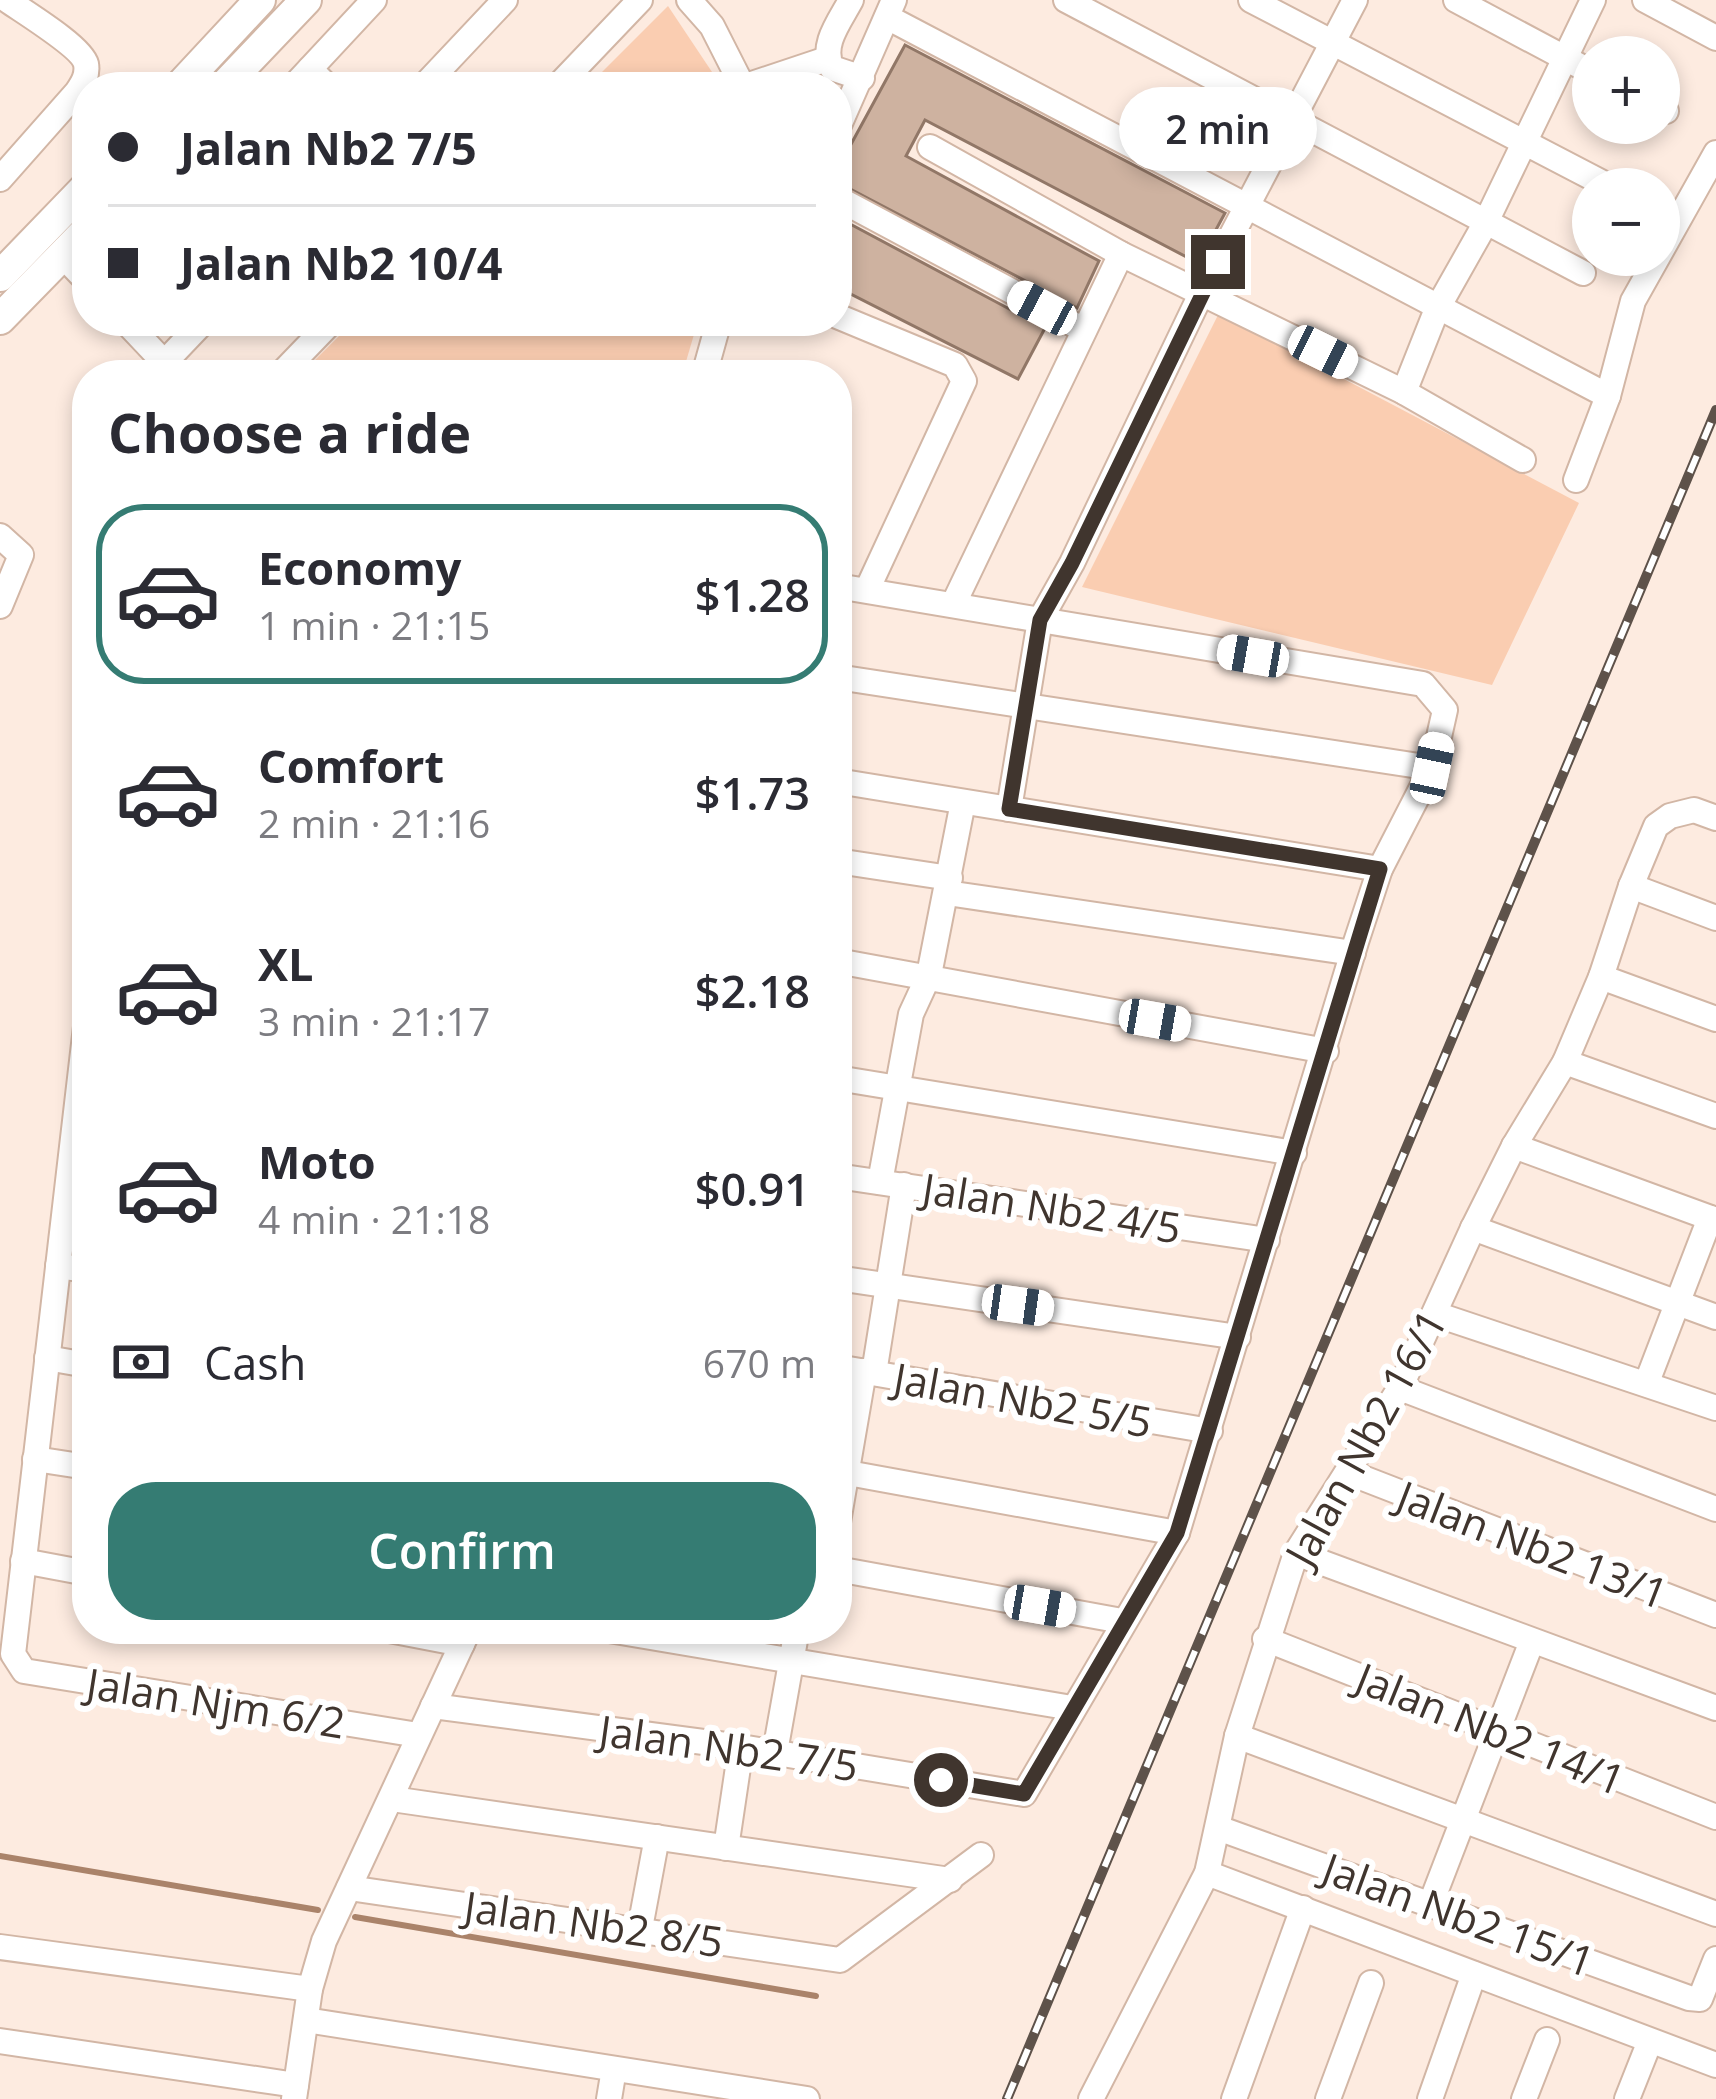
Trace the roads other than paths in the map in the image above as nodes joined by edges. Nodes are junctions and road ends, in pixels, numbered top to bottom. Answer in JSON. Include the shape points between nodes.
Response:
{"nodes":[{"id":1,"x":7,"y":0,"type":"edge"},
{"id":2,"x":260,"y":0,"type":"edge"},
{"id":3,"x":306,"y":0,"type":"edge"},
{"id":4,"x":374,"y":0,"type":"edge"},
{"id":5,"x":505,"y":0,"type":"edge"},
{"id":6,"x":640,"y":0,"type":"edge"},
{"id":7,"x":689,"y":0,"type":"edge"},
{"id":8,"x":851,"y":0,"type":"edge"},
{"id":9,"x":1066,"y":0,"type":"edge"},
{"id":10,"x":1251,"y":0,"type":"edge"},
{"id":11,"x":1355,"y":0,"type":"edge"},
{"id":12,"x":1456,"y":0,"type":"edge"},
{"id":13,"x":1593,"y":0,"type":"edge"},
{"id":14,"x":1645,"y":0,"type":"edge"},
{"id":15,"x":890,"y":9,"type":"edge"},
{"id":16,"x":1716,"y":38,"type":"edge"},
{"id":17,"x":1333,"y":42,"type":"junction"},
{"id":18,"x":1564,"y":58,"type":"junction"},
{"id":19,"x":827,"y":59,"type":"junction"},
{"id":20,"x":1572,"y":62,"type":"edge"},
{"id":21,"x":85,"y":72,"type":"edge"},
{"id":22,"x":193,"y":72,"type":"edge"},
{"id":23,"x":237,"y":72,"type":"edge"},
{"id":24,"x":317,"y":72,"type":"edge"},
{"id":25,"x":437,"y":72,"type":"edge"},
{"id":26,"x":571,"y":72,"type":"edge"},
{"id":27,"x":735,"y":72,"type":"edge"},
{"id":28,"x":788,"y":72,"type":"edge"},
{"id":29,"x":844,"y":72,"type":"edge"},
{"id":30,"x":852,"y":75,"type":"edge"},
{"id":31,"x":862,"y":78,"type":"junction"},
{"id":32,"x":72,"y":97,"type":"edge"},
{"id":33,"x":852,"y":99,"type":"edge"},
{"id":34,"x":1293,"y":119,"type":"junction"},
{"id":35,"x":1522,"y":142,"type":"junction"},
{"id":36,"x":930,"y":147,"type":"dead end"},
{"id":37,"x":1716,"y":153,"type":"edge"},
{"id":38,"x":1573,"y":168,"type":"edge"},
{"id":39,"x":2,"y":173,"type":"edge"},
{"id":40,"x":1680,"y":201,"type":"edge"},
{"id":41,"x":72,"y":202,"type":"edge"},
{"id":42,"x":1248,"y":204,"type":"junction"},
{"id":43,"x":852,"y":206,"type":"edge"},
{"id":44,"x":1485,"y":224,"type":"junction"},
{"id":45,"x":72,"y":246,"type":"edge"},
{"id":46,"x":1121,"y":254,"type":"junction"},
{"id":47,"x":63,"y":256,"type":"junction"},
{"id":48,"x":72,"y":265,"type":"edge"},
{"id":49,"x":1572,"y":268,"type":"edge"},
{"id":50,"x":0,"y":272,"type":"edge"},
{"id":51,"x":1643,"y":276,"type":"edge"},
{"id":52,"x":1202,"y":292,"type":"junction"},
{"id":53,"x":1437,"y":309,"type":"junction"},
{"id":54,"x":0,"y":319,"type":"edge"},
{"id":55,"x":852,"y":322,"type":"edge"},
{"id":56,"x":1084,"y":330,"type":"junction"},
{"id":57,"x":139,"y":336,"type":"edge"},
{"id":58,"x":318,"y":336,"type":"edge"},
{"id":59,"x":162,"y":360,"type":"edge"},
{"id":60,"x":294,"y":360,"type":"edge"},
{"id":61,"x":1404,"y":392,"type":"junction"},
{"id":62,"x":1608,"y":396,"type":"junction"},
{"id":63,"x":1523,"y":460,"type":"dead end"},
{"id":64,"x":1576,"y":480,"type":"dead end"},
{"id":65,"x":7,"y":541,"type":"edge"},
{"id":66,"x":852,"y":588,"type":"edge"},
{"id":67,"x":867,"y":590,"type":"junction"},
{"id":68,"x":953,"y":605,"type":"junction"},
{"id":69,"x":0,"y":606,"type":"edge"},
{"id":70,"x":1040,"y":620,"type":"junction"},
{"id":71,"x":852,"y":678,"type":"edge"},
{"id":72,"x":1026,"y":706,"type":"junction"},
{"id":73,"x":1432,"y":768,"type":"junction"},
{"id":74,"x":852,"y":784,"type":"edge"},
{"id":75,"x":963,"y":802,"type":"junction"},
{"id":76,"x":1009,"y":809,"type":"junction"},
{"id":77,"x":1705,"y":814,"type":"edge"},
{"id":78,"x":852,"y":864,"type":"edge"},
{"id":79,"x":1380,"y":869,"type":"junction"},
{"id":80,"x":949,"y":886,"type":"junction"},
{"id":81,"x":1630,"y":886,"type":"junction"},
{"id":82,"x":1716,"y":918,"type":"edge"},
{"id":83,"x":1352,"y":952,"type":"junction"},
{"id":84,"x":852,"y":963,"type":"edge"},
{"id":85,"x":929,"y":976,"type":"junction"},
{"id":86,"x":1601,"y":977,"type":"junction"},
{"id":87,"x":1716,"y":1019,"type":"edge"},
{"id":88,"x":1325,"y":1051,"type":"junction"},
{"id":89,"x":1565,"y":1062,"type":"junction"},
{"id":90,"x":852,"y":1080,"type":"edge"},
{"id":91,"x":897,"y":1088,"type":"junction"},
{"id":92,"x":1716,"y":1116,"type":"edge"},
{"id":93,"x":1514,"y":1146,"type":"junction"},
{"id":94,"x":1294,"y":1154,"type":"junction"},
{"id":95,"x":852,"y":1177,"type":"edge"},
{"id":96,"x":892,"y":1184,"type":"junction"},
{"id":97,"x":72,"y":1197,"type":"edge"},
{"id":98,"x":1713,"y":1219,"type":"edge"},
{"id":99,"x":1473,"y":1228,"type":"junction"},
{"id":100,"x":1267,"y":1240,"type":"junction"},
{"id":101,"x":58,"y":1266,"type":"junction"},
{"id":102,"x":72,"y":1268,"type":"edge"},
{"id":103,"x":852,"y":1280,"type":"edge"},
{"id":104,"x":887,"y":1286,"type":"junction"},
{"id":105,"x":1677,"y":1302,"type":"junction"},
{"id":106,"x":1435,"y":1314,"type":"junction"},
{"id":107,"x":1716,"y":1317,"type":"edge"},
{"id":108,"x":1238,"y":1337,"type":"junction"},
{"id":109,"x":47,"y":1358,"type":"junction"},
{"id":110,"x":72,"y":1362,"type":"edge"},
{"id":111,"x":852,"y":1369,"type":"edge"},
{"id":112,"x":869,"y":1372,"type":"junction"},
{"id":113,"x":1648,"y":1382,"type":"junction"},
{"id":114,"x":1400,"y":1388,"type":"junction"},
{"id":115,"x":1716,"y":1408,"type":"edge"},
{"id":116,"x":1210,"y":1431,"type":"junction"},
{"id":117,"x":852,"y":1435,"type":"edge"},
{"id":118,"x":35,"y":1459,"type":"junction"},
{"id":119,"x":72,"y":1465,"type":"edge"},
{"id":120,"x":1350,"y":1473,"type":"junction"},
{"id":121,"x":852,"y":1474,"type":"edge"},
{"id":122,"x":1716,"y":1509,"type":"edge"},
{"id":123,"x":1177,"y":1533,"type":"junction"},
{"id":124,"x":1296,"y":1553,"type":"junction"},
{"id":125,"x":23,"y":1561,"type":"junction"},
{"id":126,"x":72,"y":1570,"type":"edge"},
{"id":127,"x":852,"y":1572,"type":"edge"},
{"id":128,"x":1716,"y":1615,"type":"edge"},
{"id":129,"x":1122,"y":1621,"type":"junction"},
{"id":130,"x":1265,"y":1639,"type":"junction"},
{"id":131,"x":1532,"y":1641,"type":"junction"},
{"id":132,"x":462,"y":1644,"type":"edge"},
{"id":133,"x":701,"y":1644,"type":"edge"},
{"id":134,"x":794,"y":1644,"type":"edge"},
{"id":135,"x":792,"y":1658,"type":"junction"},
{"id":136,"x":433,"y":1706,"type":"junction"},
{"id":137,"x":1072,"y":1708,"type":"junction"},
{"id":138,"x":1716,"y":1708,"type":"edge"},
{"id":139,"x":1495,"y":1731,"type":"junction"},
{"id":140,"x":418,"y":1735,"type":"junction"},
{"id":141,"x":1237,"y":1736,"type":"junction"},
{"id":142,"x":741,"y":1747,"type":"junction"},
{"id":143,"x":775,"y":1752,"type":"junction"},
{"id":144,"x":392,"y":1798,"type":"junction"},
{"id":145,"x":1716,"y":1817,"type":"edge"},
{"id":146,"x":1461,"y":1820,"type":"junction"},
{"id":147,"x":1218,"y":1828,"type":"junction"},
{"id":148,"x":657,"y":1837,"type":"junction"},
{"id":149,"x":727,"y":1847,"type":"junction"},
{"id":150,"x":981,"y":1855,"type":"dead end"},
{"id":151,"x":1207,"y":1873,"type":"junction"},
{"id":152,"x":950,"y":1880,"type":"junction"},
{"id":153,"x":349,"y":1888,"type":"junction"},
{"id":154,"x":1430,"y":1903,"type":"junction"},
{"id":155,"x":1303,"y":1908,"type":"junction"},
{"id":156,"x":1716,"y":1914,"type":"edge"},
{"id":157,"x":640,"y":1928,"type":"junction"},
{"id":158,"x":0,"y":1947,"type":"edge"},
{"id":159,"x":1716,"y":1959,"type":"edge"},
{"id":160,"x":1474,"y":1974,"type":"junction"},
{"id":161,"x":1371,"y":1983,"type":"dead end"},
{"id":162,"x":310,"y":1989,"type":"junction"},
{"id":163,"x":306,"y":2020,"type":"junction"},
{"id":164,"x":1546,"y":2040,"type":"dead end"},
{"id":165,"x":0,"y":2041,"type":"edge"},
{"id":166,"x":1650,"y":2041,"type":"junction"},
{"id":167,"x":1716,"y":2066,"type":"edge"},
{"id":168,"x":614,"y":2069,"type":"junction"},
{"id":169,"x":295,"y":2092,"type":"edge"},
{"id":170,"x":609,"y":2099,"type":"edge"},
{"id":171,"x":807,"y":2099,"type":"edge"},
{"id":172,"x":1091,"y":2099,"type":"edge"},
{"id":173,"x":1234,"y":2099,"type":"edge"},
{"id":174,"x":1328,"y":2099,"type":"edge"},
{"id":175,"x":1430,"y":2099,"type":"edge"},
{"id":176,"x":1524,"y":2099,"type":"edge"},
{"id":177,"x":1627,"y":2099,"type":"edge"}],
"edges":[{"from":1,"to":21,"type":"street","via":[[81,54]]},
{"from":2,"to":22,"type":"main road"},
{"from":3,"to":23,"type":"main road"},
{"from":4,"to":24,"type":"street"},
{"from":5,"to":25,"type":"street"},
{"from":6,"to":26,"type":"street"},
{"from":7,"to":27,"type":"street"},
{"from":8,"to":19,"type":"street"},
{"from":9,"to":34,"type":"street"},
{"from":10,"to":17,"type":"street"},
{"from":11,"to":17,"type":"street"},
{"from":12,"to":18,"type":"street"},
{"from":13,"to":18,"type":"street"},
{"from":14,"to":16,"type":"street"},
{"from":15,"to":31,"type":"street"},
{"from":15,"to":42,"type":"street"},
{"from":17,"to":34,"type":"street"},
{"from":17,"to":35,"type":"street"},
{"from":18,"to":20,"type":"street"},
{"from":18,"to":35,"type":"street"},
{"from":19,"to":28,"type":"street"},
{"from":19,"to":29,"type":"street"},
{"from":30,"to":31,"type":"street"},
{"from":31,"to":33,"type":"street"},
{"from":32,"to":39,"type":"street"},
{"from":34,"to":42,"type":"street"},
{"from":34,"to":44,"type":"street"},
{"from":35,"to":38,"type":"street"},
{"from":35,"to":44,"type":"street"},
{"from":36,"to":46,"type":"street"},
{"from":37,"to":40,"type":"street"},
{"from":41,"to":50,"type":"main road"},
{"from":42,"to":52,"type":"street"},
{"from":42,"to":53,"type":"street"},
{"from":43,"to":56,"type":"street"},
{"from":44,"to":49,"type":"street"},
{"from":44,"to":53,"type":"street"},
{"from":45,"to":47,"type":"main road"},
{"from":46,"to":52,"type":"street"},
{"from":46,"to":56,"type":"street"},
{"from":47,"to":48,"type":"street"},
{"from":47,"to":54,"type":"main road"},
{"from":51,"to":62,"type":"street"},
{"from":52,"to":61,"type":"street"},
{"from":52,"to":70,"type":"street"},
{"from":53,"to":61,"type":"street"},
{"from":53,"to":62,"type":"street"},
{"from":55,"to":67,"type":"street","via":[[955,364],[964,381]]},
{"from":56,"to":68,"type":"street"},
{"from":57,"to":59,"type":"street"},
{"from":58,"to":60,"type":"street"},
{"from":61,"to":63,"type":"street"},
{"from":62,"to":64,"type":"street"},
{"from":65,"to":69,"type":"street","via":[[21,562]]},
{"from":66,"to":67,"type":"street"},
{"from":67,"to":68,"type":"street"},
{"from":68,"to":70,"type":"street"},
{"from":70,"to":72,"type":"street"},
{"from":70,"to":73,"type":"street","via":[[1424,684],[1445,710]]},
{"from":71,"to":72,"type":"street"},
{"from":72,"to":73,"type":"street"},
{"from":72,"to":76,"type":"street"},
{"from":73,"to":79,"type":"street"},
{"from":74,"to":75,"type":"street"},
{"from":75,"to":76,"type":"street"},
{"from":75,"to":80,"type":"street"},
{"from":76,"to":79,"type":"street"},
{"from":77,"to":81,"type":"street","name":"Jalan Nb2 16/1","via":[[1670,816],[1656,826]]},
{"from":78,"to":80,"type":"street"},
{"from":79,"to":83,"type":"street"},
{"from":80,"to":83,"type":"street"},
{"from":80,"to":85,"type":"street"},
{"from":81,"to":82,"type":"street"},
{"from":81,"to":86,"type":"street","name":"Jalan Nb2 16/1"},
{"from":83,"to":88,"type":"street"},
{"from":84,"to":85,"type":"street"},
{"from":85,"to":88,"type":"street"},
{"from":85,"to":91,"type":"street","via":[[911,1014]]},
{"from":86,"to":87,"type":"street"},
{"from":86,"to":89,"type":"street","name":"Jalan Nb2 16/1"},
{"from":88,"to":94,"type":"street"},
{"from":89,"to":92,"type":"street"},
{"from":89,"to":93,"type":"street","name":"Jalan Nb2 16/1"},
{"from":90,"to":91,"type":"street"},
{"from":91,"to":94,"type":"street"},
{"from":91,"to":96,"type":"street"},
{"from":93,"to":98,"type":"street"},
{"from":93,"to":99,"type":"street","name":"Jalan Nb2 16/1"},
{"from":94,"to":100,"type":"street"},
{"from":95,"to":96,"type":"street","name":"Jalan Nb2 4/5"},
{"from":96,"to":100,"type":"street","name":"Jalan Nb2 4/5"},
{"from":96,"to":104,"type":"street"},
{"from":97,"to":101,"type":"street"},
{"from":98,"to":105,"type":"street"},
{"from":99,"to":105,"type":"street"},
{"from":99,"to":106,"type":"street","name":"Jalan Nb2 16/1"},
{"from":100,"to":108,"type":"street"},
{"from":101,"to":102,"type":"street"},
{"from":101,"to":109,"type":"street"},
{"from":103,"to":104,"type":"street"},
{"from":104,"to":108,"type":"street"},
{"from":104,"to":112,"type":"street"},
{"from":105,"to":107,"type":"street"},
{"from":105,"to":113,"type":"street"},
{"from":106,"to":113,"type":"street"},
{"from":106,"to":114,"type":"street","name":"Jalan Nb2 16/1"},
{"from":108,"to":116,"type":"street"},
{"from":109,"to":110,"type":"street"},
{"from":109,"to":118,"type":"street"},
{"from":111,"to":112,"type":"street","name":"Jalan Nb2 5/5"},
{"from":112,"to":116,"type":"street","name":"Jalan Nb2 5/5"},
{"from":112,"to":117,"type":"street"},
{"from":113,"to":115,"type":"street"},
{"from":114,"to":120,"type":"street","name":"Jalan Nb2 16/1"},
{"from":114,"to":122,"type":"street"},
{"from":116,"to":123,"type":"street"},
{"from":118,"to":119,"type":"street"},
{"from":118,"to":125,"type":"street"},
{"from":120,"to":124,"type":"street","name":"Jalan Nb2 16/1"},
{"from":120,"to":128,"type":"street","name":"Jalan Nb2 13/1"},
{"from":121,"to":123,"type":"street"},
{"from":123,"to":129,"type":"street"},
{"from":124,"to":130,"type":"street","name":"Jalan Nb2 16/1"},
{"from":124,"to":131,"type":"street"},
{"from":125,"to":126,"type":"street"},
{"from":125,"to":140,"type":"street","name":"Jalan Njm 6/2","via":[[13,1654],[24,1671]]},
{"from":127,"to":129,"type":"street"},
{"from":129,"to":137,"type":"street"},
{"from":130,"to":139,"type":"street","name":"Jalan Nb2 14/1"},
{"from":130,"to":141,"type":"street","name":"Jalan Nb2 16/1"},
{"from":131,"to":138,"type":"street"},
{"from":131,"to":139,"type":"street"},
{"from":132,"to":136,"type":"street"},
{"from":133,"to":135,"type":"street"},
{"from":134,"to":135,"type":"street"},
{"from":135,"to":137,"type":"street"},
{"from":135,"to":143,"type":"street"},
{"from":136,"to":140,"type":"street"},
{"from":136,"to":142,"type":"street","name":"Jalan Nb2 7/5"},
{"from":137,"to":143,"type":"street","name":"Jalan Nb2 7/5","via":[[1024,1794]]},
{"from":139,"to":145,"type":"street","name":"Jalan Nb2 14/1"},
{"from":139,"to":146,"type":"street"},
{"from":140,"to":144,"type":"street"},
{"from":141,"to":146,"type":"street"},
{"from":141,"to":147,"type":"street","name":"Jalan Nb2 16/1"},
{"from":142,"to":143,"type":"street","name":"Jalan Nb2 7/5"},
{"from":142,"to":149,"type":"street"},
{"from":144,"to":148,"type":"street"},
{"from":144,"to":153,"type":"street"},
{"from":146,"to":154,"type":"street"},
{"from":146,"to":156,"type":"street"},
{"from":147,"to":151,"type":"street","name":"Jalan Nb2 16/1"},
{"from":147,"to":154,"type":"street","name":"Jalan Nb2 15/1"},
{"from":148,"to":149,"type":"street"},
{"from":148,"to":157,"type":"street"},
{"from":149,"to":152,"type":"street"},
{"from":150,"to":152,"type":"street"},
{"from":151,"to":155,"type":"street"},
{"from":151,"to":172,"type":"street","name":"Jalan Nb2 16/1"},
{"from":152,"to":157,"type":"street","name":"Jalan Nb2 8/5","via":[[839,1960]]},
{"from":153,"to":157,"type":"street","name":"Jalan Nb2 8/5"},
{"from":153,"to":162,"type":"street"},
{"from":154,"to":159,"type":"street","name":"Jalan Nb2 15/1","via":[[1689,1998],[1700,1999]]},
{"from":155,"to":160,"type":"street"},
{"from":155,"to":173,"type":"street"},
{"from":158,"to":162,"type":"street"},
{"from":160,"to":166,"type":"street"},
{"from":160,"to":175,"type":"street"},
{"from":161,"to":174,"type":"street"},
{"from":162,"to":163,"type":"street"},
{"from":163,"to":168,"type":"street"},
{"from":163,"to":169,"type":"street"},
{"from":164,"to":176,"type":"street"},
{"from":165,"to":169,"type":"street"},
{"from":166,"to":167,"type":"street"},
{"from":166,"to":177,"type":"street"},
{"from":168,"to":170,"type":"street"},
{"from":168,"to":171,"type":"street"}]}
